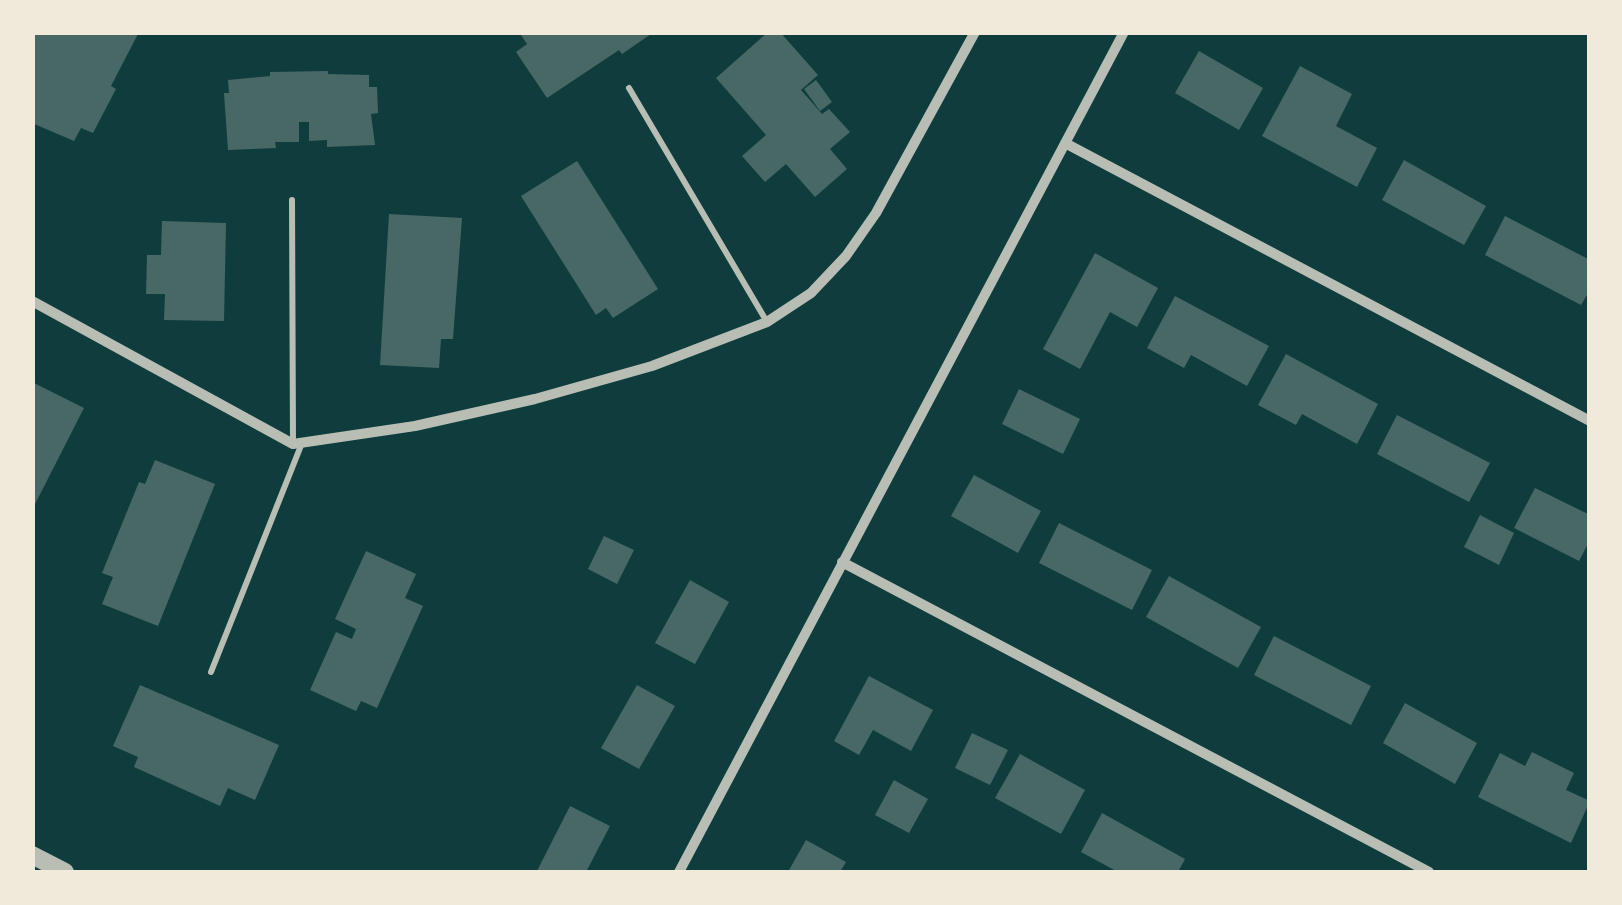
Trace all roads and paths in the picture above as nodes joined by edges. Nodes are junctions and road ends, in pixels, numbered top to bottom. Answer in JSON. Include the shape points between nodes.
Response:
{"nodes":[{"id":1,"x":975,"y":32,"type":"edge"},
{"id":2,"x":1124,"y":32,"type":"edge"},
{"id":3,"x":629,"y":88,"type":"dead end"},
{"id":4,"x":1065,"y":143,"type":"junction"},
{"id":5,"x":292,"y":200,"type":"dead end"},
{"id":6,"x":32,"y":301,"type":"edge"},
{"id":7,"x":767,"y":322,"type":"junction"},
{"id":8,"x":1590,"y":421,"type":"edge"},
{"id":9,"x":298,"y":443,"type":"junction"},
{"id":10,"x":842,"y":562,"type":"junction"},
{"id":11,"x":211,"y":672,"type":"dead end"},
{"id":12,"x":32,"y":856,"type":"edge"},
{"id":13,"x":65,"y":872,"type":"edge"},
{"id":14,"x":679,"y":872,"type":"edge"},
{"id":15,"x":1429,"y":872,"type":"edge"}],
"edges":[{"from":1,"to":7,"type":"street","via":[[846,256],[810,293]]},
{"from":2,"to":4,"type":"street"},
{"from":3,"to":7,"type":"lane"},
{"from":4,"to":8,"type":"street"},
{"from":4,"to":10,"type":"street"},
{"from":5,"to":9,"type":"lane"},
{"from":6,"to":9,"type":"street"},
{"from":7,"to":9,"type":"street","via":[[652,366],[535,399]]},
{"from":9,"to":11,"type":"lane"},
{"from":10,"to":14,"type":"street"},
{"from":10,"to":15,"type":"street"},
{"from":12,"to":13,"type":"street"}]}
